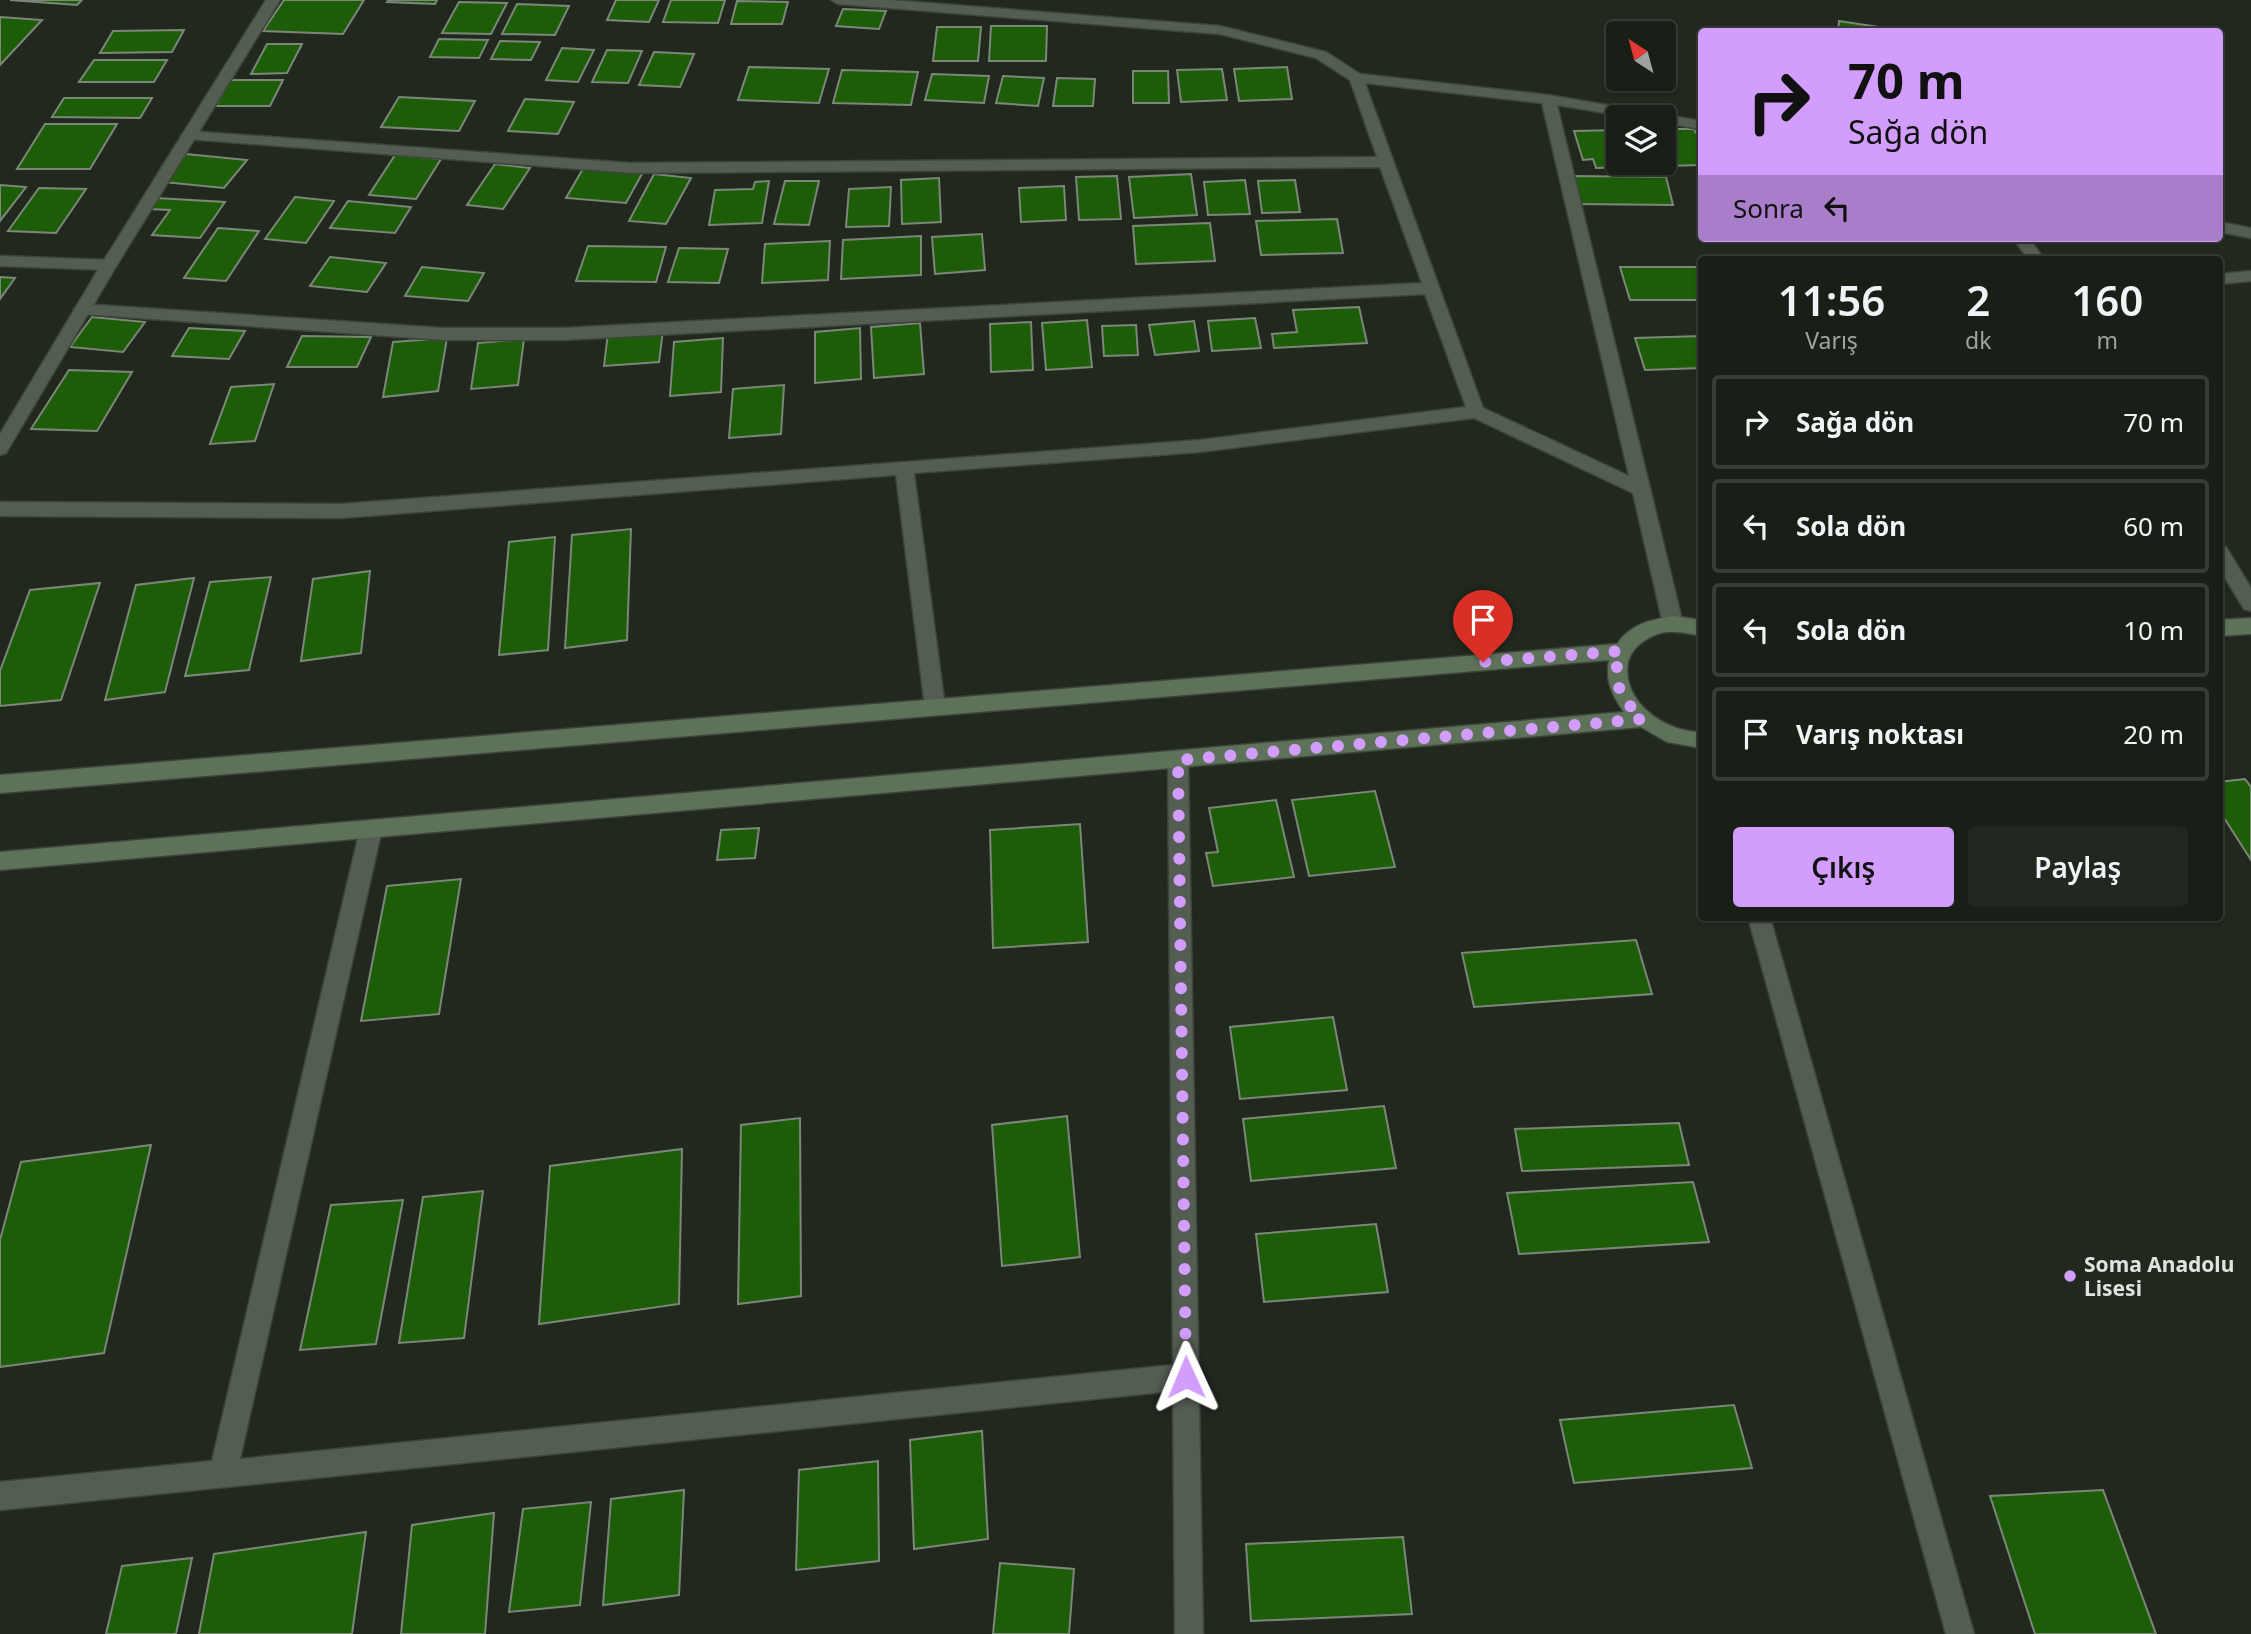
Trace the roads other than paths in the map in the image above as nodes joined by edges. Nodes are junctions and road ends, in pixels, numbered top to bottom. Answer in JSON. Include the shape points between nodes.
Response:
{"nodes":[{"id":1,"x":273,"y":0,"type":"edge"},
{"id":2,"x":838,"y":0,"type":"edge"},
{"id":3,"x":1356,"y":78,"type":"junction"},
{"id":4,"x":1548,"y":99,"type":"junction"},
{"id":5,"x":1606,"y":109,"type":"edge"},
{"id":6,"x":1676,"y":121,"type":"edge"},
{"id":7,"x":1698,"y":125,"type":"edge"},
{"id":8,"x":188,"y":135,"type":"junction"},
{"id":9,"x":1386,"y":162,"type":"junction"},
{"id":10,"x":2223,"y":228,"type":"edge"},
{"id":11,"x":2251,"y":233,"type":"edge"},
{"id":12,"x":0,"y":261,"type":"edge"},
{"id":13,"x":109,"y":265,"type":"junction"},
{"id":14,"x":2251,"y":276,"type":"edge"},
{"id":15,"x":2223,"y":279,"type":"edge"},
{"id":16,"x":1431,"y":288,"type":"junction"},
{"id":17,"x":82,"y":309,"type":"junction"},
{"id":18,"x":1476,"y":412,"type":"junction"},
{"id":19,"x":0,"y":449,"type":"edge"},
{"id":20,"x":904,"y":467,"type":"junction"},
{"id":21,"x":1641,"y":489,"type":"junction"},
{"id":22,"x":0,"y":509,"type":"edge"},
{"id":23,"x":2223,"y":558,"type":"edge"},
{"id":24,"x":2251,"y":604,"type":"edge"},
{"id":25,"x":1673,"y":624,"type":"junction"},
{"id":26,"x":2251,"y":626,"type":"edge"},
{"id":27,"x":1698,"y":628,"type":"edge"},
{"id":28,"x":2223,"y":628,"type":"edge"},
{"id":29,"x":1620,"y":651,"type":"junction"},
{"id":30,"x":935,"y":707,"type":"junction"},
{"id":31,"x":1643,"y":719,"type":"junction"},
{"id":32,"x":1698,"y":739,"type":"edge"},
{"id":33,"x":1178,"y":760,"type":"junction"},
{"id":34,"x":0,"y":784,"type":"edge"},
{"id":35,"x":371,"y":829,"type":"junction"},
{"id":36,"x":0,"y":861,"type":"edge"},
{"id":37,"x":1760,"y":921,"type":"edge"},
{"id":38,"x":1186,"y":1377,"type":"junction"},
{"id":39,"x":223,"y":1473,"type":"junction"},
{"id":40,"x":0,"y":1496,"type":"edge"},
{"id":41,"x":1189,"y":1634,"type":"edge"},
{"id":42,"x":1960,"y":1634,"type":"edge"}],
"edges":[{"from":1,"to":8,"type":"street"},
{"from":2,"to":3,"type":"street","via":[[1220,30],[1321,55]]},
{"from":3,"to":4,"type":"street"},
{"from":3,"to":9,"type":"street"},
{"from":4,"to":5,"type":"street"},
{"from":4,"to":21,"type":"street"},
{"from":6,"to":7,"type":"street"},
{"from":8,"to":9,"type":"street","via":[[630,169]]},
{"from":8,"to":13,"type":"street"},
{"from":9,"to":16,"type":"street"},
{"from":10,"to":11,"type":"street"},
{"from":12,"to":13,"type":"street"},
{"from":13,"to":17,"type":"street"},
{"from":14,"to":15,"type":"street"},
{"from":16,"to":17,"type":"street","via":[[563,334],[443,334]]},
{"from":16,"to":18,"type":"street"},
{"from":17,"to":19,"type":"street"},
{"from":18,"to":20,"type":"street","via":[[1200,446]]},
{"from":18,"to":21,"type":"street"},
{"from":20,"to":22,"type":"street","via":[[341,512]]},
{"from":20,"to":30,"type":"street"},
{"from":21,"to":25,"type":"street"},
{"from":23,"to":24,"type":"street"},
{"from":25,"to":27,"type":"main road"},
{"from":25,"to":29,"type":"main road","via":[[1633,637]]},
{"from":26,"to":28,"type":"main road"},
{"from":29,"to":30,"type":"main road"},
{"from":29,"to":31,"type":"main road","via":[[1615,668],[1618,688]]},
{"from":30,"to":34,"type":"main road"},
{"from":31,"to":32,"type":"main road","via":[[1669,734]]},
{"from":31,"to":33,"type":"main road"},
{"from":33,"to":35,"type":"main road"},
{"from":33,"to":38,"type":"street"},
{"from":35,"to":36,"type":"main road"},
{"from":35,"to":39,"type":"street"},
{"from":37,"to":42,"type":"street"},
{"from":38,"to":39,"type":"street"},
{"from":38,"to":41,"type":"street"},
{"from":39,"to":40,"type":"street"}]}
